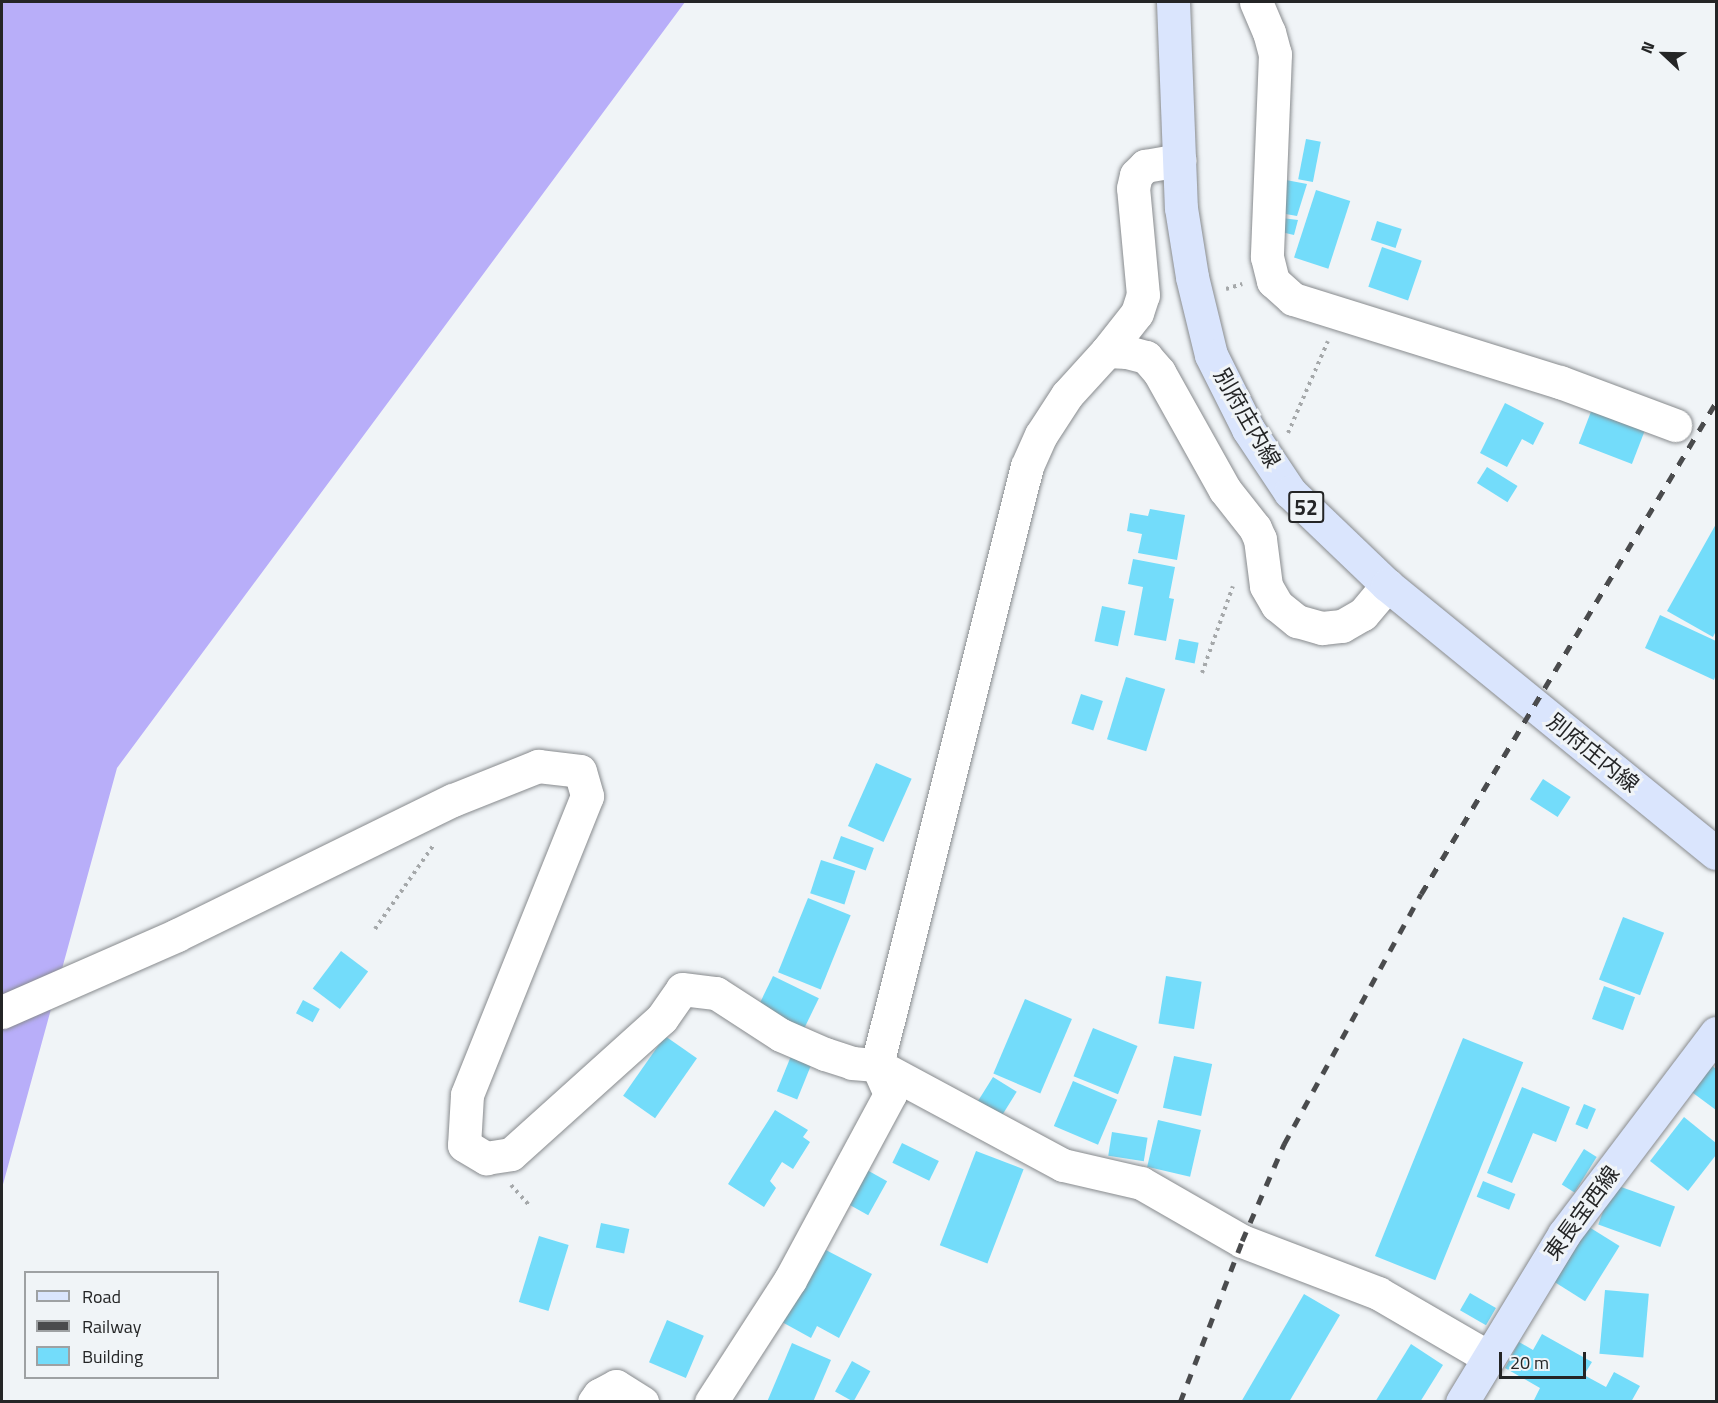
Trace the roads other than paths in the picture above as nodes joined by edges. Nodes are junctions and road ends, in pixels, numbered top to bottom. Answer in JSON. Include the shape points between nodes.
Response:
{"nodes":[{"id":1,"x":1173,"y":2,"type":"edge"},
{"id":2,"x":1256,"y":2,"type":"edge"},
{"id":3,"x":1179,"y":160,"type":"junction"},
{"id":4,"x":1107,"y":351,"type":"junction"},
{"id":5,"x":1675,"y":425,"type":"dead end"},
{"id":6,"x":1387,"y":585,"type":"junction"},
{"id":7,"x":1716,"y":853,"type":"edge"},
{"id":8,"x":2,"y":1012,"type":"edge"},
{"id":9,"x":1716,"y":1033,"type":"edge"},
{"id":10,"x":877,"y":1065,"type":"junction"},
{"id":11,"x":1488,"y":1357,"type":"junction"},
{"id":12,"x":594,"y":1401,"type":"edge"},
{"id":13,"x":642,"y":1401,"type":"edge"},
{"id":14,"x":711,"y":1401,"type":"edge"},
{"id":15,"x":1462,"y":1401,"type":"edge"}],
"edges":[{"from":1,"to":3,"type":"main road","name":"別府庄内線","number":"52"},
{"from":2,"to":5,"type":"street","via":[[1275,54],[1267,257],[1273,281],[1293,299],[1560,382]]},
{"from":3,"to":4,"type":"street","via":[[1144,166],[1136,175],[1132,188],[1143,296],[1137,313]]},
{"from":3,"to":6,"type":"main road","name":"別府庄内線","number":"52","via":[[1181,208],[1192,277],[1211,355],[1248,429],[1290,492]]},
{"from":4,"to":6,"type":"street","via":[[1146,357],[1159,372],[1225,490],[1255,528],[1266,586],[1277,605],[1297,621],[1322,628],[1342,626],[1363,614]]},
{"from":4,"to":10,"type":"street","via":[[1067,395],[1041,435],[1027,466]]},
{"from":6,"to":7,"type":"main road","name":"別府庄内線","number":"52"},
{"from":8,"to":10,"type":"street","via":[[177,935],[453,800],[538,766],[580,771],[587,796],[467,1095],[464,1145],[486,1158],[512,1154],[662,1018],[682,989],[716,993],[781,1035],[825,1054],[852,1063]]},
{"from":9,"to":11,"type":"main road","name":"東長宝西線","via":[[1564,1234]]},
{"from":10,"to":11,"type":"street","via":[[1063,1165],[1141,1183],[1242,1241],[1378,1293]]},
{"from":10,"to":14,"type":"street","via":[[890,1094],[790,1280]]},
{"from":11,"to":15,"type":"main road","name":"東長宝西線"},
{"from":12,"to":13,"type":"street","via":[[616,1386]]}]}
